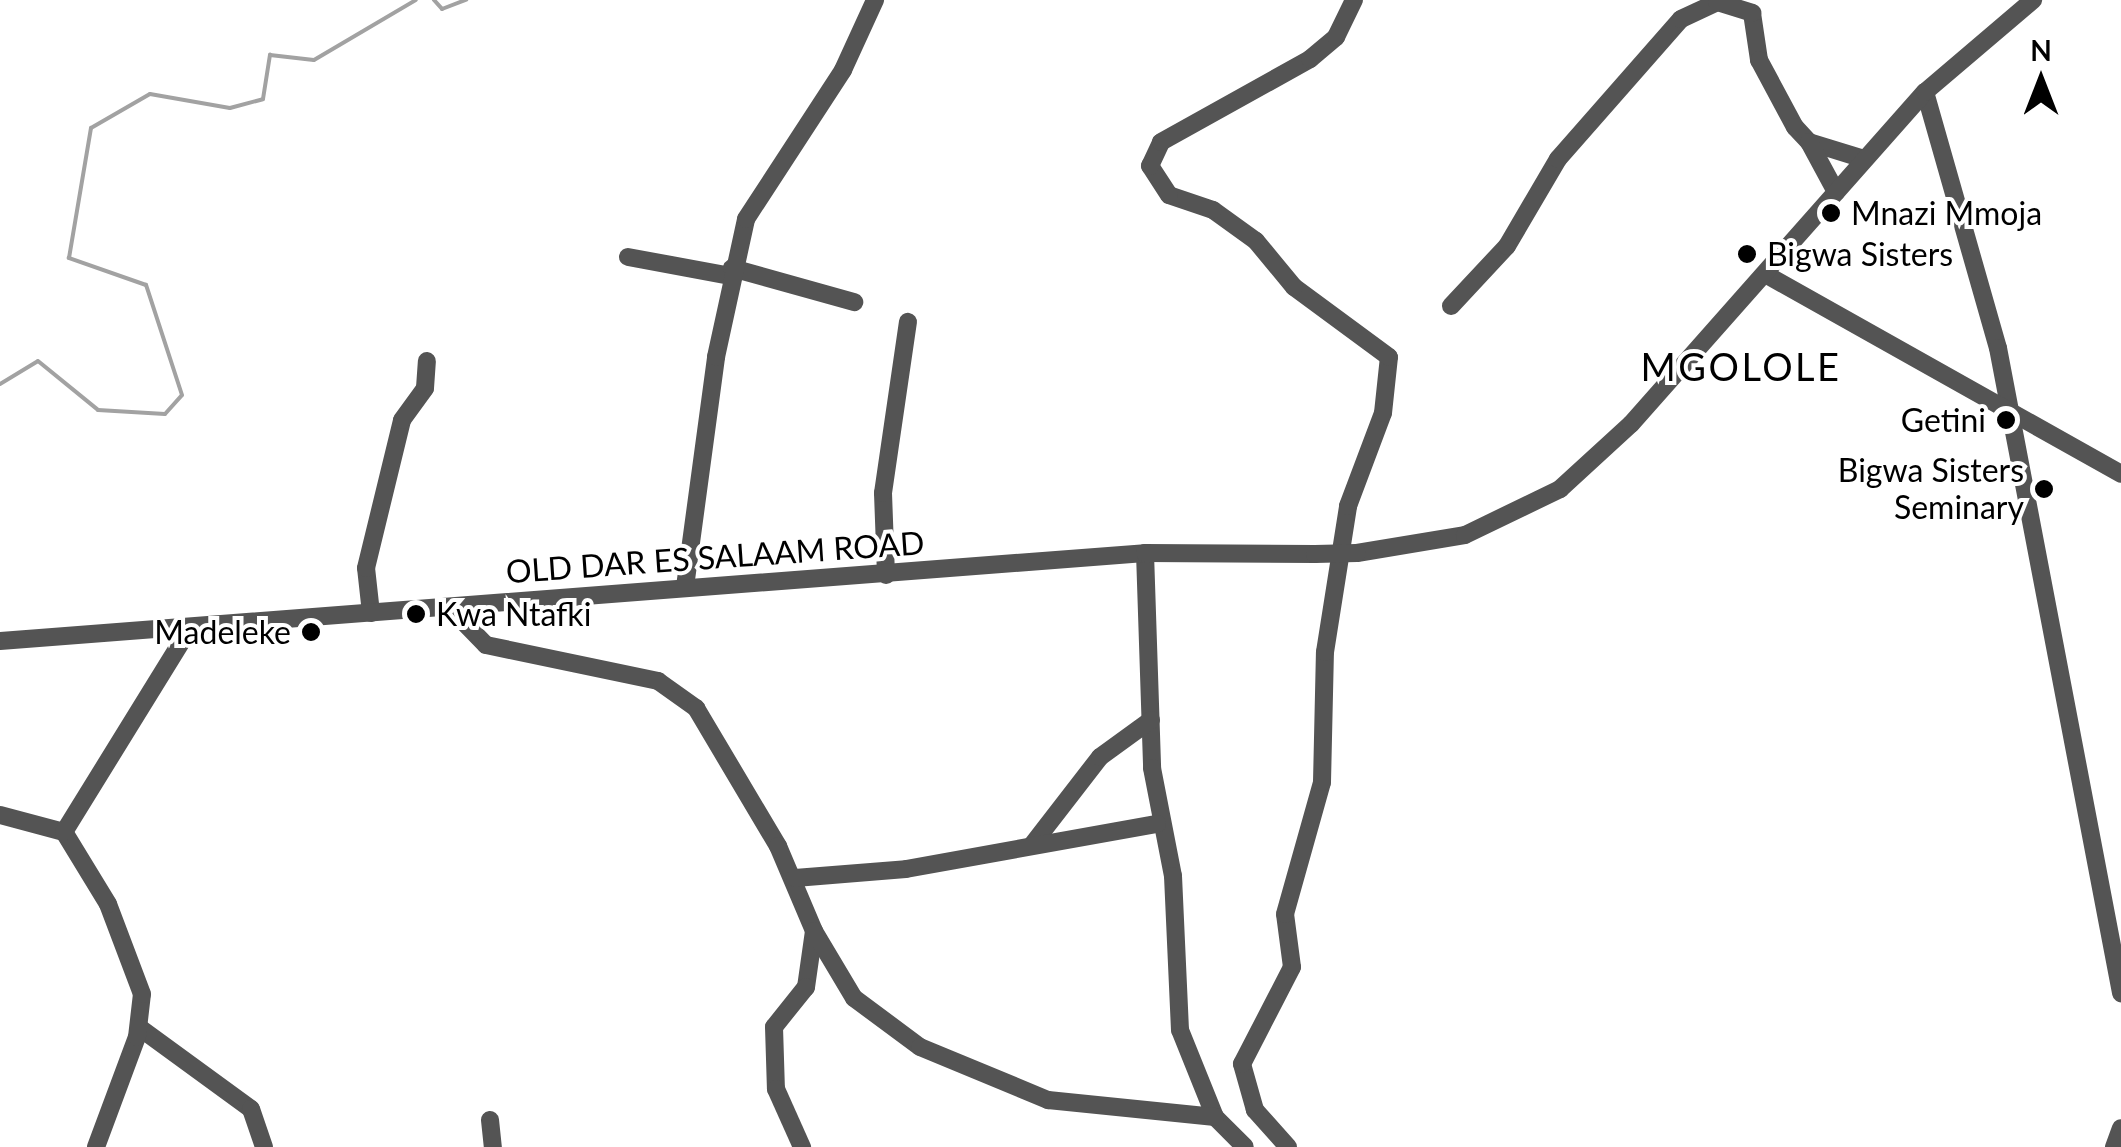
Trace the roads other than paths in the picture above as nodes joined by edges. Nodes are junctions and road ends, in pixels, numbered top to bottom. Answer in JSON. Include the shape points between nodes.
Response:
{"nodes":[{"id":1,"x":875,"y":0,"type":"edge"},
{"id":2,"x":1354,"y":0,"type":"edge"},
{"id":3,"x":2033,"y":0,"type":"edge"},
{"id":4,"x":1759,"y":6,"type":"edge"},
{"id":5,"x":1925,"y":92,"type":"junction"},
{"id":6,"x":1809,"y":142,"type":"junction"},
{"id":7,"x":1864,"y":159,"type":"junction"},
{"id":8,"x":1836,"y":192,"type":"junction"},
{"id":9,"x":628,"y":257,"type":"dead end"},
{"id":10,"x":732,"y":272,"type":"junction"},
{"id":11,"x":1765,"y":274,"type":"junction"},
{"id":12,"x":854,"y":302,"type":"dead end"},
{"id":13,"x":1452,"y":306,"type":"dead end"},
{"id":14,"x":908,"y":322,"type":"dead end"},
{"id":15,"x":427,"y":361,"type":"dead end"},
{"id":16,"x":2010,"y":419,"type":"junction"},
{"id":17,"x":2121,"y":474,"type":"edge"},
{"id":18,"x":1144,"y":553,"type":"junction"},
{"id":19,"x":886,"y":575,"type":"junction"},
{"id":20,"x":685,"y":587,"type":"junction"},
{"id":21,"x":449,"y":607,"type":"junction"},
{"id":22,"x":371,"y":613,"type":"junction"},
{"id":23,"x":190,"y":628,"type":"junction"},
{"id":24,"x":0,"y":641,"type":"edge"},
{"id":25,"x":1151,"y":720,"type":"junction"},
{"id":26,"x":0,"y":815,"type":"edge"},
{"id":27,"x":1157,"y":824,"type":"junction"},
{"id":28,"x":64,"y":832,"type":"junction"},
{"id":29,"x":1032,"y":844,"type":"junction"},
{"id":30,"x":795,"y":878,"type":"junction"},
{"id":31,"x":814,"y":931,"type":"junction"},
{"id":32,"x":2121,"y":991,"type":"edge"},
{"id":33,"x":140,"y":1028,"type":"junction"},
{"id":34,"x":1215,"y":1117,"type":"junction"},
{"id":35,"x":490,"y":1120,"type":"dead end"},
{"id":36,"x":2121,"y":1128,"type":"edge"},
{"id":37,"x":96,"y":1147,"type":"edge"},
{"id":38,"x":264,"y":1147,"type":"edge"},
{"id":39,"x":492,"y":1147,"type":"edge"},
{"id":40,"x":802,"y":1147,"type":"edge"},
{"id":41,"x":1245,"y":1147,"type":"edge"},
{"id":42,"x":1288,"y":1147,"type":"edge"},
{"id":43,"x":2114,"y":1147,"type":"edge"}],
"edges":[{"from":1,"to":10,"type":"street","via":[[814,118],[751,208]]},
{"from":2,"to":42,"type":"street","via":[[1336,37],[1310,59],[1161,142],[1150,166],[1169,195],[1242,230],[1318,308],[1390,357],[1333,597],[1322,782],[1284,914],[1292,967],[1242,1064],[1256,1110]]},
{"from":3,"to":5,"type":"street"},
{"from":4,"to":6,"type":"street","via":[[1759,60]]},
{"from":4,"to":13,"type":"street","via":[[1717,2],[1681,19],[1558,159],[1507,246]]},
{"from":5,"to":7,"type":"street"},
{"from":5,"to":16,"type":"street"},
{"from":6,"to":7,"type":"street"},
{"from":6,"to":8,"type":"street"},
{"from":7,"to":8,"type":"street"},
{"from":8,"to":11,"type":"street"},
{"from":9,"to":10,"type":"street"},
{"from":10,"to":12,"type":"street"},
{"from":10,"to":20,"type":"street"},
{"from":11,"to":16,"type":"street"},
{"from":11,"to":18,"type":"street","name":"OLD DAR ES SALAAM ROAD","bridge":true,"via":[[1560,489],[1466,535],[1357,554]]},
{"from":14,"to":19,"type":"street","via":[[883,493]]},
{"from":15,"to":22,"type":"street","via":[[425,388],[402,420],[366,568]]},
{"from":16,"to":17,"type":"street"},
{"from":16,"to":32,"type":"street"},
{"from":18,"to":19,"type":"street","name":"OLD DAR ES SALAAM ROAD"},
{"from":18,"to":25,"type":"street"},
{"from":19,"to":20,"type":"street","name":"OLD DAR ES SALAAM ROAD"},
{"from":20,"to":21,"type":"street","name":"OLD DAR ES SALAAM ROAD"},
{"from":21,"to":22,"type":"street","name":"OLD DAR ES SALAAM ROAD"},
{"from":21,"to":30,"type":"street","via":[[486,645],[681,692]]},
{"from":22,"to":23,"type":"street","name":"OLD DAR ES SALAAM ROAD"},
{"from":23,"to":24,"type":"street","name":"OLD DAR ES SALAAM ROAD"},
{"from":23,"to":28,"type":"street"},
{"from":25,"to":27,"type":"street"},
{"from":25,"to":29,"type":"street","via":[[1100,757]]},
{"from":26,"to":28,"type":"street"},
{"from":27,"to":29,"type":"street"},
{"from":27,"to":34,"type":"street","via":[[1172,876],[1180,1030]]},
{"from":28,"to":33,"type":"street","via":[[123,938],[142,994]]},
{"from":29,"to":30,"type":"street"},
{"from":30,"to":31,"type":"street"},
{"from":31,"to":34,"type":"street","via":[[854,998],[920,1047],[1048,1100]]},
{"from":31,"to":40,"type":"street","via":[[806,987],[774,1028],[776,1089]]},
{"from":33,"to":37,"type":"street"},
{"from":33,"to":38,"type":"street","via":[[250,1109]]},
{"from":34,"to":41,"type":"street"},
{"from":35,"to":39,"type":"street"},
{"from":36,"to":43,"type":"street"}]}
